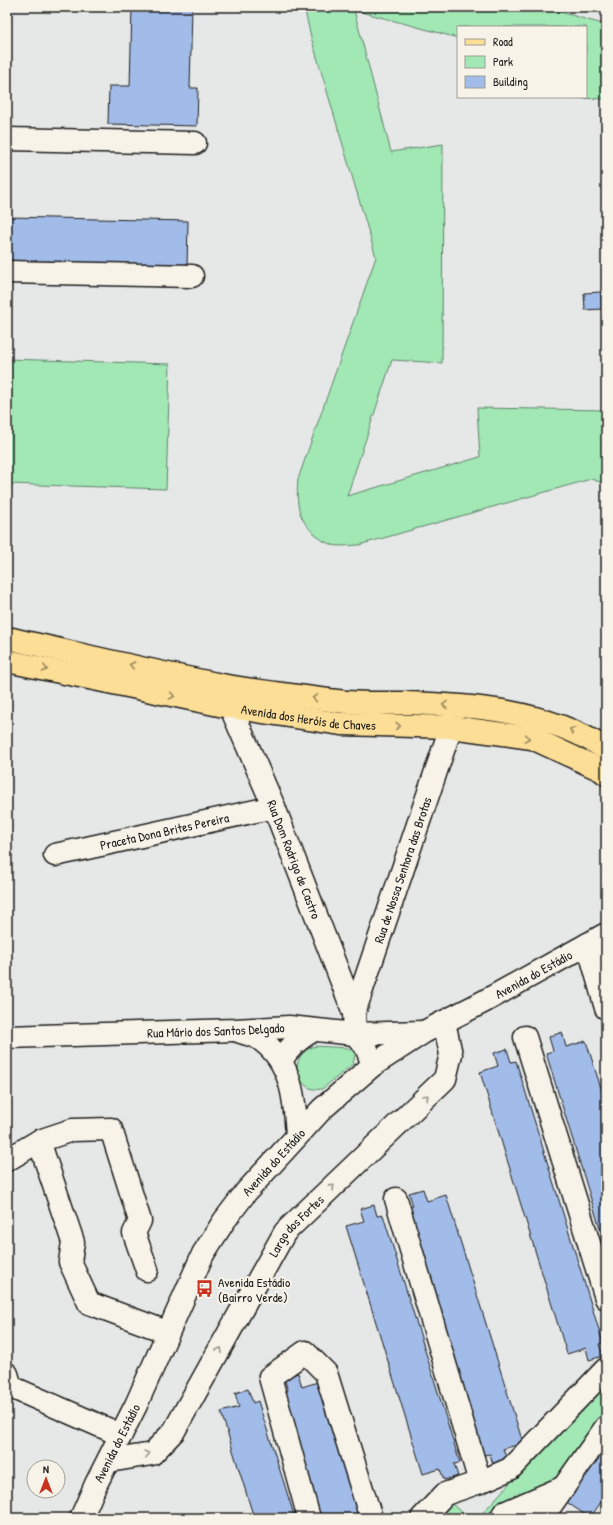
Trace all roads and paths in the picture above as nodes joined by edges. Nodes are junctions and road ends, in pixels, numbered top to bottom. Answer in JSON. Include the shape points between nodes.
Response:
{"nodes":[{"id":1,"x":7,"y":139,"type":"edge"},
{"id":2,"x":195,"y":143,"type":"dead end"},
{"id":3,"x":7,"y":272,"type":"edge"},
{"id":4,"x":192,"y":276,"type":"dead end"},
{"id":5,"x":7,"y":638,"type":"edge"},
{"id":6,"x":7,"y":660,"type":"edge"},
{"id":7,"x":231,"y":708,"type":"junction"},
{"id":8,"x":451,"y":727,"type":"junction"},
{"id":9,"x":606,"y":748,"type":"edge"},
{"id":10,"x":606,"y":774,"type":"edge"},
{"id":11,"x":274,"y":807,"type":"junction"},
{"id":12,"x":55,"y":855,"type":"dead end"},
{"id":13,"x":597,"y":939,"type":"edge"},
{"id":14,"x":606,"y":1008,"type":"edge"},
{"id":15,"x":444,"y":1022,"type":"junction"},
{"id":16,"x":354,"y":1023,"type":"junction"},
{"id":17,"x":235,"y":1030,"type":"junction"},
{"id":18,"x":314,"y":1030,"type":"junction"},
{"id":19,"x":424,"y":1032,"type":"junction"},
{"id":20,"x":7,"y":1037,"type":"edge"},
{"id":21,"x":525,"y":1037,"type":"dead end"},
{"id":22,"x":281,"y":1060,"type":"junction"},
{"id":23,"x":373,"y":1065,"type":"junction"},
{"id":24,"x":291,"y":1087,"type":"junction"},
{"id":25,"x":322,"y":1109,"type":"junction"},
{"id":26,"x":297,"y":1136,"type":"junction"},
{"id":27,"x":39,"y":1141,"type":"junction"},
{"id":28,"x":7,"y":1160,"type":"edge"},
{"id":29,"x":396,"y":1199,"type":"dead end"},
{"id":30,"x":147,"y":1270,"type":"dead end"},
{"id":31,"x":606,"y":1298,"type":"edge"},
{"id":32,"x":168,"y":1332,"type":"junction"},
{"id":33,"x":606,"y":1369,"type":"edge"},
{"id":34,"x":7,"y":1374,"type":"edge"},
{"id":35,"x":606,"y":1427,"type":"edge"},
{"id":36,"x":121,"y":1435,"type":"junction"},
{"id":37,"x":109,"y":1461,"type":"junction"},
{"id":38,"x":480,"y":1482,"type":"junction"},
{"id":39,"x":564,"y":1487,"type":"junction"},
{"id":40,"x":81,"y":1518,"type":"edge"},
{"id":41,"x":309,"y":1518,"type":"edge"},
{"id":42,"x":371,"y":1518,"type":"edge"},
{"id":43,"x":422,"y":1518,"type":"edge"},
{"id":44,"x":501,"y":1518,"type":"edge"},
{"id":45,"x":542,"y":1518,"type":"edge"}],
"edges":[{"from":1,"to":2,"type":"street"},
{"from":3,"to":4,"type":"street"},
{"from":9,"to":5,"type":"main road","name":"Avenida dos Heróis de Chaves","one_way":true,"via":[[562,726],[530,716],[451,705],[341,702],[227,686]]},
{"from":6,"to":7,"type":"main road","name":"Avenida dos Heróis de Chaves","one_way":true},
{"from":7,"to":8,"type":"main road","name":"Avenida dos Heróis de Chaves","one_way":true,"via":[[341,724]]},
{"from":7,"to":11,"type":"street","name":"Rua Dom Rodrigo de Castro"},
{"from":8,"to":10,"type":"main road","name":"Avenida dos Heróis de Chaves","one_way":true,"via":[[532,738]]},
{"from":8,"to":16,"type":"street","name":"Rua de Nossa Senhora das Brotas"},
{"from":11,"to":12,"type":"street","name":"Praceta Dona Brites Pereira"},
{"from":11,"to":16,"type":"street","name":"Rua Dom Rodrigo de Castro"},
{"from":13,"to":14,"type":"street"},
{"from":13,"to":15,"type":"street","name":"Avenida do Estádio"},
{"from":15,"to":19,"type":"street","name":"Avenida do Estádio"},
{"from":37,"to":15,"type":"street","name":"Largo dos Fortes","one_way":true,"via":[[152,1454],[174,1431],[285,1232],[445,1079],[451,1054]]},
{"from":16,"to":18,"type":"street","name":"Rua Mário dos Santos Delgado"},
{"from":16,"to":19,"type":"street","name":"Rua Mário dos Santos Delgado"},
{"from":16,"to":23,"type":"street"},
{"from":17,"to":18,"type":"street","name":"Rua Mário dos Santos Delgado","via":[[289,1027]]},
{"from":17,"to":20,"type":"street","name":"Rua Mário dos Santos Delgado"},
{"from":17,"to":22,"type":"street","via":[[261,1039]]},
{"from":18,"to":22,"type":"street","via":[[291,1046]]},
{"from":19,"to":23,"type":"street","name":"Avenida do Estádio"},
{"from":21,"to":31,"type":"street"},
{"from":22,"to":24,"type":"street"},
{"from":23,"to":25,"type":"street","name":"Avenida do Estádio"},
{"from":24,"to":25,"type":"street"},
{"from":24,"to":26,"type":"street"},
{"from":25,"to":26,"type":"street","name":"Avenida do Estádio"},
{"from":26,"to":32,"type":"street","name":"Avenida do Estádio","via":[[246,1192],[213,1236],[196,1267]]},
{"from":27,"to":28,"type":"street"},
{"from":27,"to":30,"type":"street","via":[[72,1130],[111,1129],[140,1221],[134,1233]]},
{"from":27,"to":32,"type":"street","via":[[73,1242],[70,1262],[89,1303]]},
{"from":29,"to":38,"type":"street"},
{"from":32,"to":36,"type":"street","name":"Avenida do Estádio"},
{"from":33,"to":38,"type":"street","via":[[510,1469]]},
{"from":34,"to":36,"type":"street","via":[[11,1387]]},
{"from":35,"to":39,"type":"street"},
{"from":36,"to":37,"type":"street","name":"Avenida do Estádio"},
{"from":37,"to":40,"type":"street","name":"Avenida do Estádio"},
{"from":38,"to":43,"type":"street","via":[[445,1494]]},
{"from":39,"to":44,"type":"street","via":[[504,1513]]},
{"from":39,"to":45,"type":"street"},
{"from":41,"to":42,"type":"street","via":[[270,1377],[305,1352],[326,1373]]}]}
